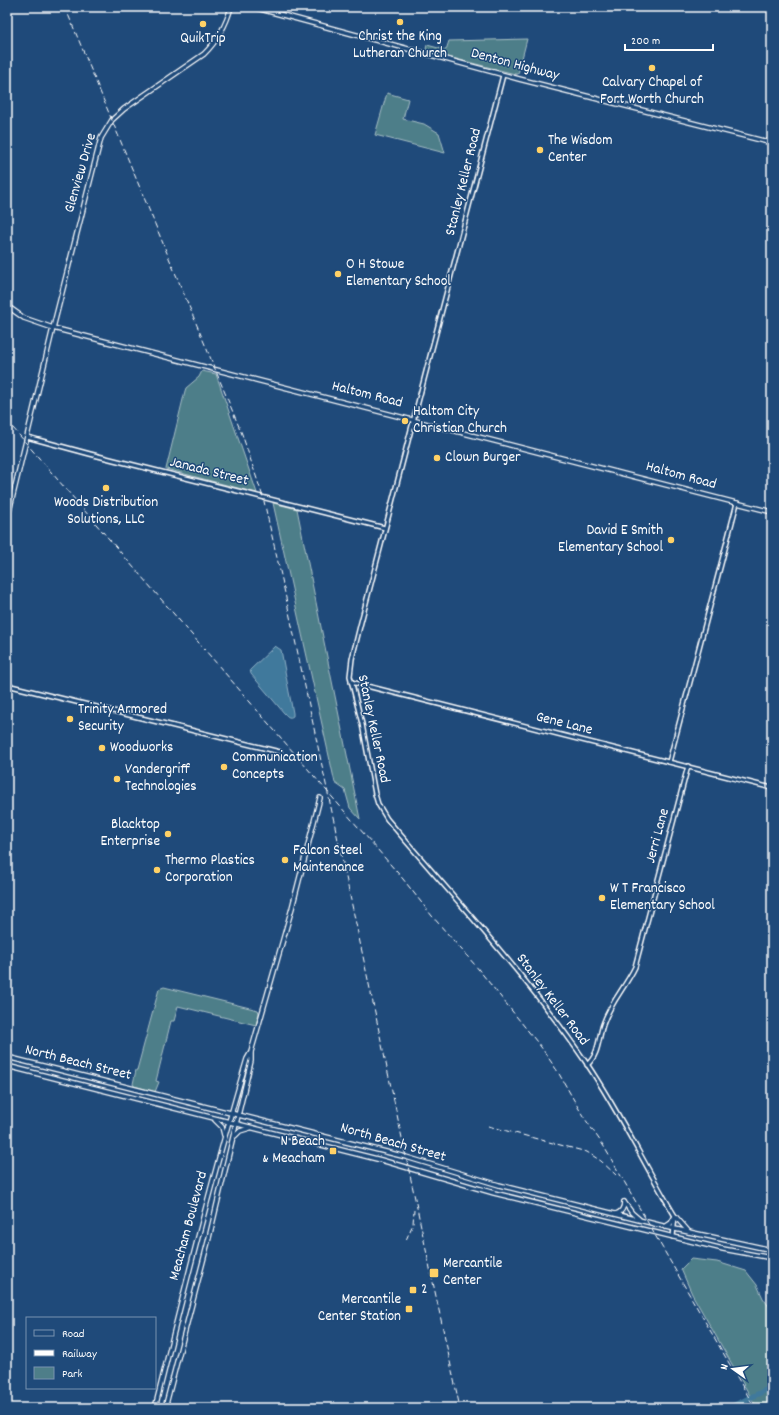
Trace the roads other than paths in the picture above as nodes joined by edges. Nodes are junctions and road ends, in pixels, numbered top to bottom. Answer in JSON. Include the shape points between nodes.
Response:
{"nodes":[{"id":1,"x":231,"y":7,"type":"edge"},
{"id":2,"x":253,"y":7,"type":"edge"},
{"id":3,"x":503,"y":75,"type":"junction"},
{"id":4,"x":772,"y":144,"type":"edge"},
{"id":5,"x":7,"y":306,"type":"edge"},
{"id":6,"x":53,"y":328,"type":"junction"},
{"id":7,"x":414,"y":420,"type":"junction"},
{"id":8,"x":27,"y":437,"type":"junction"},
{"id":9,"x":737,"y":503,"type":"junction"},
{"id":10,"x":772,"y":512,"type":"edge"},
{"id":11,"x":7,"y":520,"type":"edge"},
{"id":12,"x":385,"y":528,"type":"junction"},
{"id":13,"x":351,"y":682,"type":"junction"},
{"id":14,"x":7,"y":685,"type":"edge"},
{"id":15,"x":280,"y":752,"type":"dead end"},
{"id":16,"x":669,"y":762,"type":"junction"},
{"id":17,"x":688,"y":766,"type":"junction"},
{"id":18,"x":772,"y":788,"type":"edge"},
{"id":19,"x":320,"y":798,"type":"dead end"},
{"id":20,"x":251,"y":1052,"type":"junction"},
{"id":21,"x":7,"y":1057,"type":"edge"},
{"id":22,"x":587,"y":1065,"type":"junction"},
{"id":23,"x":7,"y":1066,"type":"edge"},
{"id":24,"x":158,"y":1095,"type":"junction"},
{"id":25,"x":156,"y":1104,"type":"junction"},
{"id":26,"x":231,"y":1113,"type":"junction"},
{"id":27,"x":239,"y":1115,"type":"junction"},
{"id":28,"x":211,"y":1118,"type":"junction"},
{"id":29,"x":228,"y":1122,"type":"junction"},
{"id":30,"x":237,"y":1124,"type":"junction"},
{"id":31,"x":251,"y":1128,"type":"junction"},
{"id":32,"x":302,"y":1131,"type":"junction"},
{"id":33,"x":325,"y":1136,"type":"junction"},
{"id":34,"x":225,"y":1137,"type":"junction"},
{"id":35,"x":233,"y":1139,"type":"junction"},
{"id":36,"x":300,"y":1140,"type":"junction"},
{"id":37,"x":322,"y":1145,"type":"junction"},
{"id":38,"x":486,"y":1182,"type":"junction"},
{"id":39,"x":484,"y":1190,"type":"junction"},
{"id":40,"x":545,"y":1197,"type":"junction"},
{"id":41,"x":543,"y":1205,"type":"junction"},
{"id":42,"x":616,"y":1214,"type":"junction"},
{"id":43,"x":675,"y":1216,"type":"junction"},
{"id":44,"x":640,"y":1220,"type":"junction"},
{"id":45,"x":665,"y":1227,"type":"junction"},
{"id":46,"x":675,"y":1229,"type":"junction"},
{"id":47,"x":690,"y":1233,"type":"junction"},
{"id":48,"x":673,"y":1237,"type":"junction"},
{"id":49,"x":772,"y":1250,"type":"edge"},
{"id":50,"x":772,"y":1258,"type":"edge"},
{"id":51,"x":182,"y":1301,"type":"junction"},
{"id":52,"x":192,"y":1304,"type":"junction"},
{"id":53,"x":155,"y":1408,"type":"edge"},
{"id":54,"x":165,"y":1408,"type":"edge"}],
"edges":[{"from":1,"to":6,"type":"main road","name":"Glenview Drive","via":[[223,30],[204,54],[124,109],[106,129],[98,147]]},
{"from":2,"to":3,"type":"main road","name":"Denton Highway"},
{"from":3,"to":4,"type":"main road","name":"Denton Highway"},
{"from":3,"to":7,"type":"street","name":"Stanley Keller Road"},
{"from":5,"to":6,"type":"main road","name":"Haltom Road","via":[[24,318]]},
{"from":6,"to":7,"type":"main road","name":"Haltom Road"},
{"from":6,"to":8,"type":"main road","name":"Glenview Drive"},
{"from":7,"to":9,"type":"main road","name":"Haltom Road"},
{"from":7,"to":12,"type":"street","name":"Stanley Keller Road"},
{"from":8,"to":11,"type":"main road","name":"Glenview Drive"},
{"from":8,"to":12,"type":"street","name":"Janada Street"},
{"from":9,"to":10,"type":"main road","name":"Haltom Road"},
{"from":9,"to":16,"type":"street"},
{"from":12,"to":13,"type":"street","name":"Stanley Keller Road","via":[[352,659]]},
{"from":13,"to":16,"type":"street","name":"Gene Lane"},
{"from":13,"to":22,"type":"street","name":"Stanley Keller Road","via":[[375,794],[381,810],[514,965]]},
{"from":14,"to":15,"type":"street"},
{"from":16,"to":17,"type":"street","name":"Gene Lane"},
{"from":17,"to":18,"type":"street","name":"Gene Lane"},
{"from":17,"to":22,"type":"street","name":"Jerri Lane","via":[[635,968],[606,1016],[593,1060]]},
{"from":19,"to":20,"type":"main road","name":"Meacham Boulevard"},
{"from":20,"to":26,"type":"main road","name":"Meacham Boulevard"},
{"from":20,"to":27,"type":"main road","name":"Meacham Boulevard"},
{"from":21,"to":24,"type":"main road","name":"North Beach Street"},
{"from":22,"to":43,"type":"street","name":"Stanley Keller Road","via":[[609,1098]]},
{"from":23,"to":25,"type":"main road","name":"North Beach Street"},
{"from":24,"to":25,"type":"main road"},
{"from":24,"to":26,"type":"main road","name":"North Beach Street"},
{"from":25,"to":28,"type":"main road","name":"North Beach Street"},
{"from":26,"to":27,"type":"main road","name":"North Beach Street"},
{"from":26,"to":29,"type":"main road","name":"Meacham Boulevard"},
{"from":27,"to":30,"type":"main road","name":"Meacham Boulevard"},
{"from":27,"to":32,"type":"main road","name":"North Beach Street"},
{"from":28,"to":29,"type":"main road","name":"North Beach Street"},
{"from":28,"to":34,"type":"main road","via":[[220,1124]]},
{"from":29,"to":30,"type":"main road","name":"North Beach Street"},
{"from":29,"to":34,"type":"main road","name":"Meacham Boulevard"},
{"from":30,"to":31,"type":"main road","name":"North Beach Street"},
{"from":30,"to":35,"type":"main road","name":"Meacham Boulevard"},
{"from":31,"to":35,"type":"main road","via":[[240,1131]]},
{"from":31,"to":36,"type":"main road","name":"North Beach Street"},
{"from":32,"to":33,"type":"main road","name":"North Beach Street"},
{"from":32,"to":36,"type":"main road"},
{"from":33,"to":37,"type":"main road"},
{"from":33,"to":38,"type":"main road","name":"North Beach Street","via":[[406,1157]]},
{"from":34,"to":51,"type":"main road","name":"Meacham Boulevard"},
{"from":35,"to":52,"type":"main road","name":"Meacham Boulevard"},
{"from":36,"to":37,"type":"main road","name":"North Beach Street"},
{"from":37,"to":39,"type":"main road","name":"North Beach Street"},
{"from":38,"to":39,"type":"main road"},
{"from":38,"to":40,"type":"main road","name":"North Beach Street"},
{"from":39,"to":41,"type":"main road","name":"North Beach Street"},
{"from":40,"to":41,"type":"main road"},
{"from":40,"to":42,"type":"main road","name":"North Beach Street"},
{"from":41,"to":48,"type":"main road","name":"North Beach Street"},
{"from":42,"to":44,"type":"main road","name":"North Beach Street"},
{"from":42,"to":44,"type":"main road","via":[[622,1210],[624,1202]]},
{"from":43,"to":45,"type":"main road"},
{"from":43,"to":46,"type":"street","name":"Stanley Keller Road"},
{"from":43,"to":47,"type":"main road"},
{"from":44,"to":45,"type":"main road","name":"North Beach Street"},
{"from":45,"to":46,"type":"main road","name":"North Beach Street"},
{"from":46,"to":47,"type":"main road","name":"North Beach Street"},
{"from":46,"to":48,"type":"street","name":"Stanley Keller Road"},
{"from":47,"to":49,"type":"main road","name":"North Beach Street"},
{"from":48,"to":50,"type":"main road","name":"North Beach Street"},
{"from":51,"to":52,"type":"main road"},
{"from":51,"to":53,"type":"main road","name":"Meacham Boulevard"},
{"from":52,"to":54,"type":"main road","name":"Meacham Boulevard"}]}
